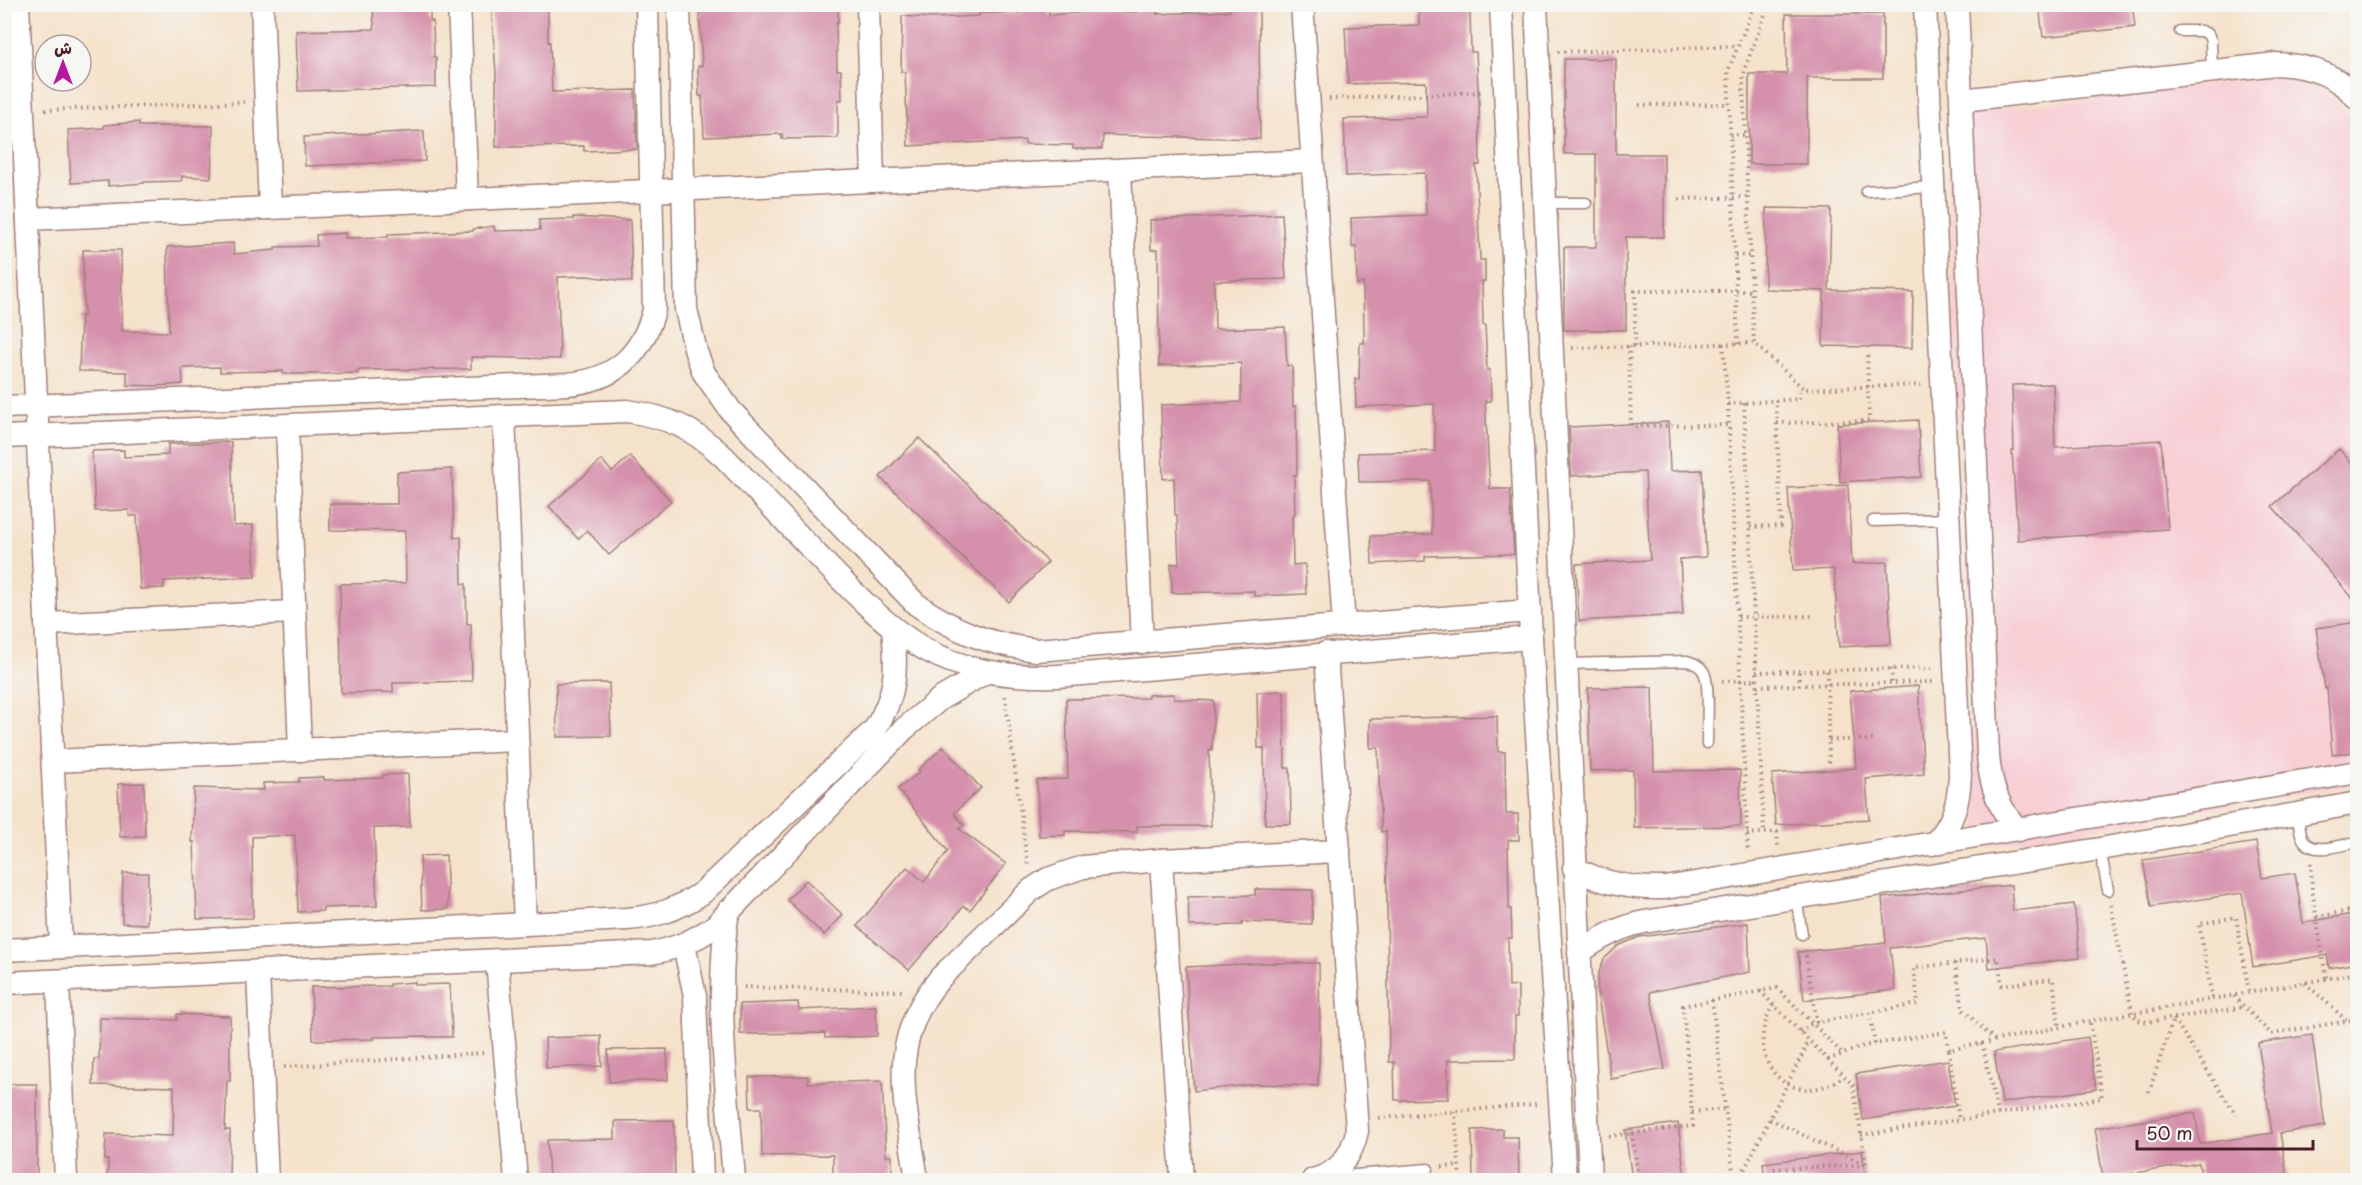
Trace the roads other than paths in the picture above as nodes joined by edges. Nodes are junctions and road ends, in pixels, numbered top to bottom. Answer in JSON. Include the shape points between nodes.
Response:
{"nodes":[{"id":1,"x":18,"y":4,"type":"edge"},
{"id":2,"x":262,"y":4,"type":"edge"},
{"id":3,"x":459,"y":4,"type":"edge"},
{"id":4,"x":647,"y":4,"type":"edge"},
{"id":5,"x":679,"y":4,"type":"edge"},
{"id":6,"x":868,"y":4,"type":"edge"},
{"id":7,"x":1302,"y":4,"type":"edge"},
{"id":8,"x":1501,"y":4,"type":"edge"},
{"id":9,"x":1536,"y":4,"type":"edge"},
{"id":10,"x":1925,"y":4,"type":"edge"},
{"id":11,"x":1957,"y":4,"type":"edge"},
{"id":12,"x":2180,"y":31,"type":"dead end"},
{"id":13,"x":2212,"y":71,"type":"junction"},
{"id":14,"x":2358,"y":99,"type":"edge"},
{"id":15,"x":1962,"y":100,"type":"junction"},
{"id":16,"x":1312,"y":161,"type":"junction"},
{"id":17,"x":1119,"y":170,"type":"junction"},
{"id":18,"x":873,"y":181,"type":"junction"},
{"id":19,"x":1933,"y":187,"type":"junction"},
{"id":20,"x":683,"y":189,"type":"junction"},
{"id":21,"x":652,"y":191,"type":"junction"},
{"id":22,"x":1866,"y":191,"type":"dead end"},
{"id":23,"x":467,"y":199,"type":"junction"},
{"id":24,"x":1545,"y":203,"type":"junction"},
{"id":25,"x":1586,"y":203,"type":"dead end"},
{"id":26,"x":270,"y":208,"type":"junction"},
{"id":27,"x":28,"y":219,"type":"junction"},
{"id":28,"x":1550,"y":320,"type":"junction"},
{"id":29,"x":1516,"y":321,"type":"junction"},
{"id":30,"x":36,"y":406,"type":"junction"},
{"id":31,"x":4,"y":407,"type":"edge"},
{"id":32,"x":504,"y":417,"type":"junction"},
{"id":33,"x":287,"y":426,"type":"junction"},
{"id":34,"x":37,"y":436,"type":"junction"},
{"id":35,"x":4,"y":437,"type":"edge"},
{"id":36,"x":1949,"y":519,"type":"junction"},
{"id":37,"x":1873,"y":521,"type":"dead end"},
{"id":38,"x":1530,"y":611,"type":"junction"},
{"id":39,"x":294,"y":612,"type":"junction"},
{"id":40,"x":46,"y":624,"type":"junction"},
{"id":41,"x":1344,"y":626,"type":"junction"},
{"id":42,"x":893,"y":629,"type":"junction"},
{"id":43,"x":1531,"y":638,"type":"junction"},
{"id":44,"x":1142,"y":643,"type":"junction"},
{"id":45,"x":1326,"y":653,"type":"junction"},
{"id":46,"x":1566,"y":664,"type":"junction"},
{"id":47,"x":994,"y":673,"type":"junction"},
{"id":48,"x":517,"y":740,"type":"junction"},
{"id":49,"x":1707,"y":743,"type":"dead end"},
{"id":50,"x":300,"y":750,"type":"junction"},
{"id":51,"x":1988,"y":755,"type":"junction"},
{"id":52,"x":1960,"y":757,"type":"junction"},
{"id":53,"x":53,"y":761,"type":"junction"},
{"id":54,"x":2358,"y":772,"type":"edge"},
{"id":55,"x":2358,"y":803,"type":"edge"},
{"id":56,"x":2298,"y":813,"type":"junction"},
{"id":57,"x":2019,"y":830,"type":"junction"},
{"id":58,"x":2358,"y":842,"type":"edge"},
{"id":59,"x":1933,"y":844,"type":"junction"},
{"id":60,"x":2100,"y":849,"type":"junction"},
{"id":61,"x":1339,"y":851,"type":"junction"},
{"id":62,"x":1161,"y":860,"type":"junction"},
{"id":63,"x":1574,"y":868,"type":"junction"},
{"id":64,"x":1665,"y":888,"type":"junction"},
{"id":65,"x":2108,"y":890,"type":"road end"},
{"id":66,"x":1796,"y":897,"type":"junction"},
{"id":67,"x":728,"y":911,"type":"junction"},
{"id":68,"x":1667,"y":918,"type":"junction"},
{"id":69,"x":525,"y":924,"type":"junction"},
{"id":70,"x":1802,"y":934,"type":"road end"},
{"id":71,"x":684,"y":945,"type":"junction"},
{"id":72,"x":61,"y":947,"type":"junction"},
{"id":73,"x":4,"y":950,"type":"edge"},
{"id":74,"x":1579,"y":953,"type":"junction"},
{"id":75,"x":497,"y":962,"type":"junction"},
{"id":76,"x":258,"y":972,"type":"junction"},
{"id":77,"x":58,"y":981,"type":"junction"},
{"id":78,"x":4,"y":983,"type":"edge"},
{"id":79,"x":700,"y":1105,"type":"junction"},
{"id":80,"x":729,"y":1105,"type":"junction"},
{"id":81,"x":1428,"y":1168,"type":"dead end"},
{"id":82,"x":1318,"y":1179,"type":"edge"},
{"id":83,"x":66,"y":1180,"type":"edge"},
{"id":84,"x":267,"y":1180,"type":"edge"},
{"id":85,"x":516,"y":1180,"type":"edge"},
{"id":86,"x":702,"y":1180,"type":"edge"},
{"id":87,"x":734,"y":1180,"type":"edge"},
{"id":88,"x":917,"y":1180,"type":"edge"},
{"id":89,"x":1182,"y":1180,"type":"edge"},
{"id":90,"x":1565,"y":1180,"type":"edge"},
{"id":91,"x":1590,"y":1180,"type":"edge"}],
"edges":[{"from":1,"to":27,"type":"street"},
{"from":2,"to":26,"type":"street"},
{"from":3,"to":23,"type":"street"},
{"from":4,"to":21,"type":"street"},
{"from":5,"to":20,"type":"street"},
{"from":6,"to":18,"type":"street"},
{"from":7,"to":16,"type":"street"},
{"from":8,"to":29,"type":"street"},
{"from":9,"to":24,"type":"street"},
{"from":10,"to":19,"type":"street"},
{"from":11,"to":15,"type":"street"},
{"from":12,"to":13,"type":"lane","via":[[2208,34]]},
{"from":13,"to":14,"type":"street","via":[[2297,65],[2336,80]]},
{"from":13,"to":15,"type":"street"},
{"from":15,"to":51,"type":"street"},
{"from":16,"to":17,"type":"street"},
{"from":16,"to":41,"type":"street"},
{"from":17,"to":18,"type":"street"},
{"from":17,"to":44,"type":"street"},
{"from":18,"to":20,"type":"street"},
{"from":19,"to":22,"type":"lane"},
{"from":19,"to":36,"type":"street"},
{"from":20,"to":21,"type":"street"},
{"from":20,"to":44,"type":"street","via":[[686,309],[704,373],[731,411],[892,581],[943,622],[972,637],[1004,646],[1036,650]]},
{"from":21,"to":23,"type":"street"},
{"from":21,"to":30,"type":"street","via":[[654,310],[636,350],[613,371],[598,378],[568,384]]},
{"from":23,"to":26,"type":"street"},
{"from":24,"to":25,"type":"lane"},
{"from":24,"to":28,"type":"street"},
{"from":26,"to":27,"type":"street"},
{"from":27,"to":30,"type":"street"},
{"from":28,"to":29,"type":"street"},
{"from":28,"to":46,"type":"street"},
{"from":29,"to":38,"type":"street"},
{"from":30,"to":31,"type":"street"},
{"from":30,"to":34,"type":"street"},
{"from":32,"to":33,"type":"street"},
{"from":32,"to":42,"type":"street","via":[[627,411],[680,424],[723,456],[860,600]]},
{"from":32,"to":48,"type":"street"},
{"from":33,"to":34,"type":"street"},
{"from":33,"to":39,"type":"street"},
{"from":34,"to":35,"type":"street"},
{"from":34,"to":40,"type":"street"},
{"from":36,"to":37,"type":"lane"},
{"from":36,"to":52,"type":"street"},
{"from":38,"to":41,"type":"street"},
{"from":38,"to":43,"type":"street"},
{"from":39,"to":40,"type":"street"},
{"from":39,"to":50,"type":"street"},
{"from":40,"to":53,"type":"street"},
{"from":41,"to":44,"type":"street"},
{"from":42,"to":47,"type":"street","via":[[916,646],[950,662]]},
{"from":42,"to":69,"type":"street","via":[[896,676],[875,729],[702,893],[685,904],[647,917]]},
{"from":43,"to":45,"type":"street"},
{"from":43,"to":90,"type":"street"},
{"from":45,"to":47,"type":"street","via":[[1057,676]]},
{"from":45,"to":61,"type":"street"},
{"from":46,"to":49,"type":"lane","via":[[1687,661],[1701,667],[1706,682]]},
{"from":46,"to":63,"type":"street"},
{"from":47,"to":67,"type":"street","via":[[940,699],[912,721]]},
{"from":48,"to":50,"type":"street"},
{"from":48,"to":69,"type":"street"},
{"from":50,"to":53,"type":"street"},
{"from":51,"to":52,"type":"street"},
{"from":51,"to":57,"type":"street","via":[[1997,799]]},
{"from":52,"to":59,"type":"street","via":[[1956,807],[1951,823]]},
{"from":53,"to":72,"type":"street"},
{"from":54,"to":57,"type":"street"},
{"from":55,"to":56,"type":"street"},
{"from":56,"to":58,"type":"lane","via":[[2302,837],[2310,847]]},
{"from":56,"to":60,"type":"street"},
{"from":57,"to":59,"type":"street"},
{"from":59,"to":64,"type":"street"},
{"from":60,"to":65,"type":"lane"},
{"from":60,"to":66,"type":"street"},
{"from":61,"to":62,"type":"street"},
{"from":61,"to":82,"type":"street","via":[[1357,1131],[1350,1153],[1334,1172]]},
{"from":62,"to":88,"type":"street","via":[[1083,867],[1048,879],[1031,890],[928,992],[911,1023],[903,1059]]},
{"from":62,"to":89,"type":"street"},
{"from":63,"to":64,"type":"street","via":[[1618,885]]},
{"from":63,"to":74,"type":"street"},
{"from":64,"to":68,"type":"street"},
{"from":66,"to":68,"type":"street"},
{"from":66,"to":70,"type":"lane"},
{"from":67,"to":71,"type":"street","via":[[714,927]]},
{"from":67,"to":80,"type":"street","via":[[722,986]]},
{"from":68,"to":74,"type":"street","via":[[1627,926]]},
{"from":69,"to":72,"type":"street"},
{"from":71,"to":75,"type":"street","via":[[651,953]]},
{"from":71,"to":79,"type":"street","via":[[695,996]]},
{"from":72,"to":73,"type":"street"},
{"from":74,"to":91,"type":"street"},
{"from":75,"to":76,"type":"street"},
{"from":75,"to":85,"type":"street"},
{"from":76,"to":77,"type":"street"},
{"from":76,"to":84,"type":"street"},
{"from":77,"to":78,"type":"street"},
{"from":77,"to":83,"type":"street"},
{"from":79,"to":80,"type":"street"},
{"from":79,"to":86,"type":"street"},
{"from":80,"to":87,"type":"street"},
{"from":81,"to":82,"type":"lane"}]}
